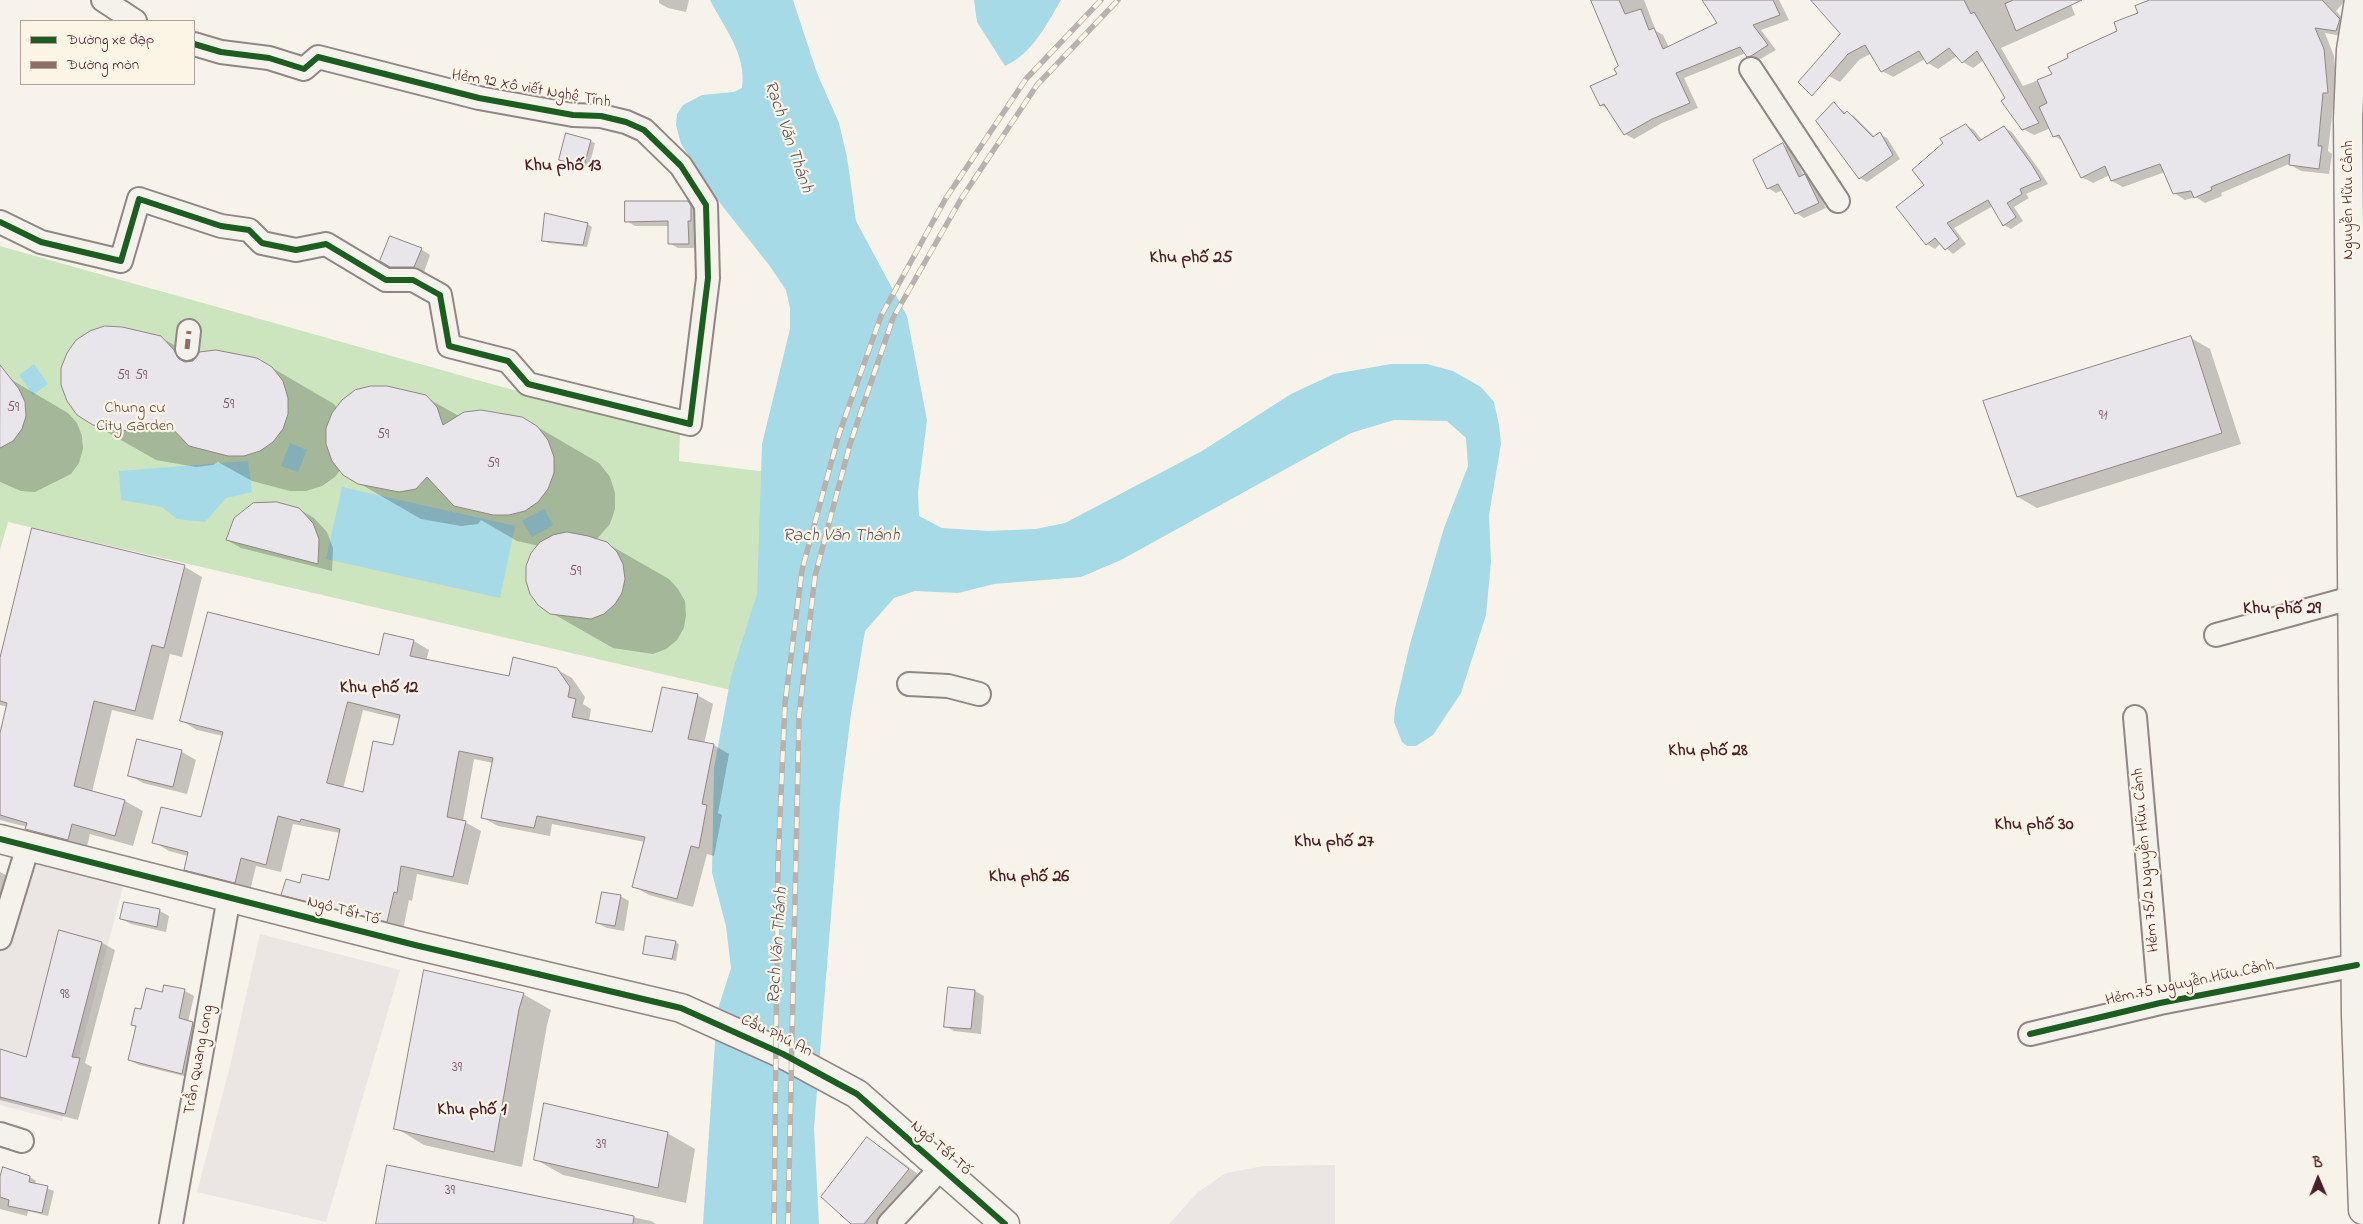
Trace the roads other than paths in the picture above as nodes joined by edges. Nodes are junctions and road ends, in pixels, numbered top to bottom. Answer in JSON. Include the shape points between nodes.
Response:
{"nodes":[{"id":1,"x":103,"y":0,"type":"edge"},
{"id":2,"x":2358,"y":0,"type":"edge"},
{"id":3,"x":133,"y":20,"type":"edge"},
{"id":4,"x":195,"y":44,"type":"edge"},
{"id":5,"x":1751,"y":69,"type":"dead end"},
{"id":6,"x":1838,"y":202,"type":"dead end"},
{"id":7,"x":0,"y":222,"type":"edge"},
{"id":8,"x":2357,"y":598,"type":"edge"},
{"id":9,"x":2216,"y":635,"type":"dead end"},
{"id":10,"x":910,"y":684,"type":"dead end"},
{"id":11,"x":979,"y":694,"type":"dead end"},
{"id":12,"x":2135,"y":717,"type":"dead end"},
{"id":13,"x":0,"y":839,"type":"edge"},
{"id":14,"x":28,"y":846,"type":"junction"},
{"id":15,"x":229,"y":897,"type":"junction"},
{"id":16,"x":0,"y":938,"type":"edge"},
{"id":17,"x":2356,"y":965,"type":"junction"},
{"id":18,"x":2160,"y":1002,"type":"junction"},
{"id":19,"x":681,"y":1008,"type":"joint"},
{"id":20,"x":2030,"y":1034,"type":"dead end"},
{"id":21,"x":857,"y":1094,"type":"joint"},
{"id":22,"x":0,"y":1134,"type":"edge"},
{"id":23,"x":22,"y":1141,"type":"dead end"},
{"id":24,"x":941,"y":1168,"type":"junction"},
{"id":25,"x":2363,"y":1210,"type":"edge"},
{"id":26,"x":171,"y":1224,"type":"edge"},
{"id":27,"x":889,"y":1224,"type":"edge"},
{"id":28,"x":1005,"y":1224,"type":"edge"}],
"edges":[{"from":1,"to":3,"type":"street"},
{"from":2,"to":8,"type":"main road","name":"Nguyễn Hữu Cảnh","via":[[2348,99]]},
{"from":4,"to":7,"type":"street","name":"Hẻm 92 Xô viết Nghệ Tĩnh","via":[[221,52],[269,58],[304,69],[318,57],[479,98],[573,115],[601,116],[644,130],[681,166],[706,205],[708,278],[690,424],[528,384],[508,361],[449,346],[440,294],[413,280],[386,280],[326,244],[296,250],[262,243],[250,230],[221,226],[140,199],[121,261],[41,242]]},
{"from":5,"to":6,"type":"street"},
{"from":8,"to":9,"type":"street"},
{"from":8,"to":17,"type":"main road","name":"Nguyễn Hữu Cảnh"},
{"from":10,"to":11,"type":"street","via":[[948,686]]},
{"from":12,"to":18,"type":"street","name":"Hẻm 75/2 Nguyễn Hữu Cảnh"},
{"from":13,"to":14,"type":"main road","name":"Ngô Tất Tố"},
{"from":14,"to":15,"type":"main road","name":"Ngô Tất Tố"},
{"from":14,"to":16,"type":"street"},
{"from":15,"to":19,"type":"main road","name":"Ngô Tất Tố"},
{"from":15,"to":26,"type":"street","name":"Trần Quang Long"},
{"from":17,"to":18,"type":"street","name":"Hẻm 75 Nguyễn Hữu Cảnh"},
{"from":17,"to":25,"type":"main road","name":"Nguyễn Hữu Cảnh"},
{"from":18,"to":20,"type":"street","name":"Hẻm 75 Nguyễn Hữu Cảnh"},
{"from":19,"to":21,"type":"main road","name":"Cầu Phú An","via":[[782,1054]]},
{"from":21,"to":24,"type":"main road","name":"Ngô Tất Tố"},
{"from":22,"to":23,"type":"street"},
{"from":24,"to":27,"type":"street"},
{"from":24,"to":28,"type":"main road","name":"Ngô Tất Tố"}]}
